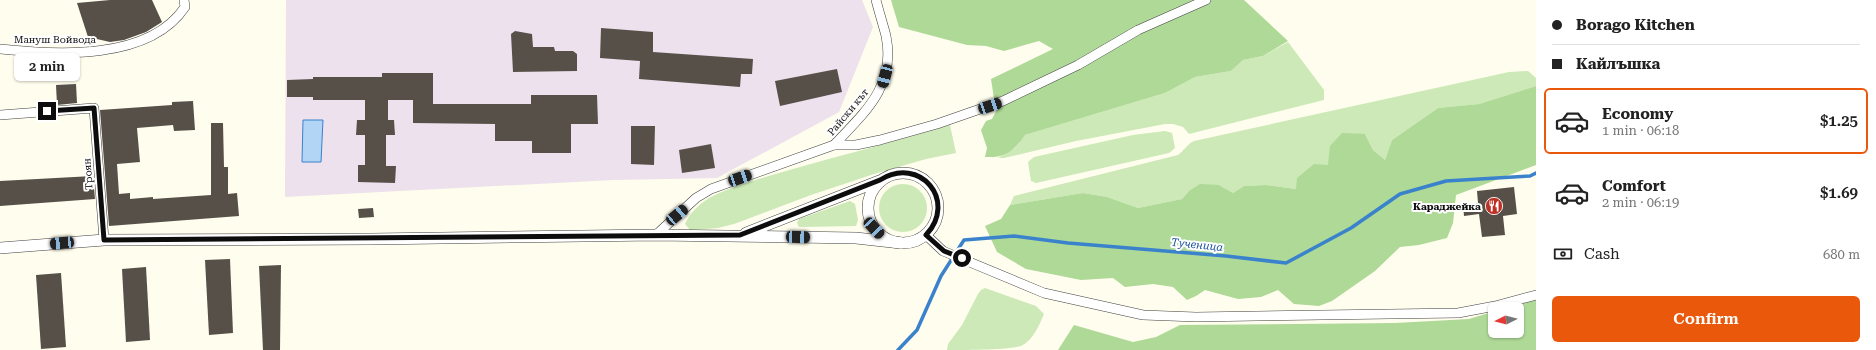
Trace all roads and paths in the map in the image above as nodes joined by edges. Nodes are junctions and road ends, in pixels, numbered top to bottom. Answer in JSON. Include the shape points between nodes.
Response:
{"nodes":[{"id":1,"x":184,"y":0,"type":"edge"},
{"id":2,"x":876,"y":0,"type":"edge"},
{"id":3,"x":1206,"y":0,"type":"edge"},
{"id":4,"x":0,"y":49,"type":"edge"},
{"id":5,"x":0,"y":115,"type":"edge"},
{"id":6,"x":834,"y":145,"type":"junction"},
{"id":7,"x":880,"y":180,"type":"junction"},
{"id":8,"x":656,"y":235,"type":"junction"},
{"id":9,"x":740,"y":235,"type":"junction"},
{"id":10,"x":926,"y":235,"type":"junction"},
{"id":11,"x":104,"y":240,"type":"junction"},
{"id":12,"x":901,"y":243,"type":"junction"},
{"id":13,"x":0,"y":248,"type":"edge"},
{"id":14,"x":1536,"y":294,"type":"edge"}],
"edges":[{"from":1,"to":4,"type":"street","name":"Мануш Войвода","via":[[185,7],[170,25],[133,44],[94,52]]},
{"from":2,"to":6,"type":"street","name":"Райски кът","via":[[886,37],[888,68],[875,98]]},
{"from":3,"to":6,"type":"street","via":[[1138,30],[1078,65],[1003,102],[880,140],[856,145]]},
{"from":5,"to":11,"type":"street","name":"Троян","via":[[94,108]]},
{"from":6,"to":8,"type":"street","via":[[711,189],[696,198]]},
{"from":7,"to":9,"type":"street"},
{"from":7,"to":10,"type":"street","via":[[898,172],[907,172],[917,175],[932,187],[937,200],[938,214]]},
{"from":7,"to":12,"type":"street","via":[[868,198],[869,219],[881,236]]},
{"from":8,"to":9,"type":"street"},
{"from":8,"to":11,"type":"street"},
{"from":9,"to":12,"type":"street","via":[[856,238]]},
{"from":10,"to":12,"type":"street","via":[[914,242]]},
{"from":10,"to":14,"type":"street","via":[[948,252],[1044,293],[1143,315],[1196,317],[1458,313]]},
{"from":11,"to":13,"type":"street"}]}
